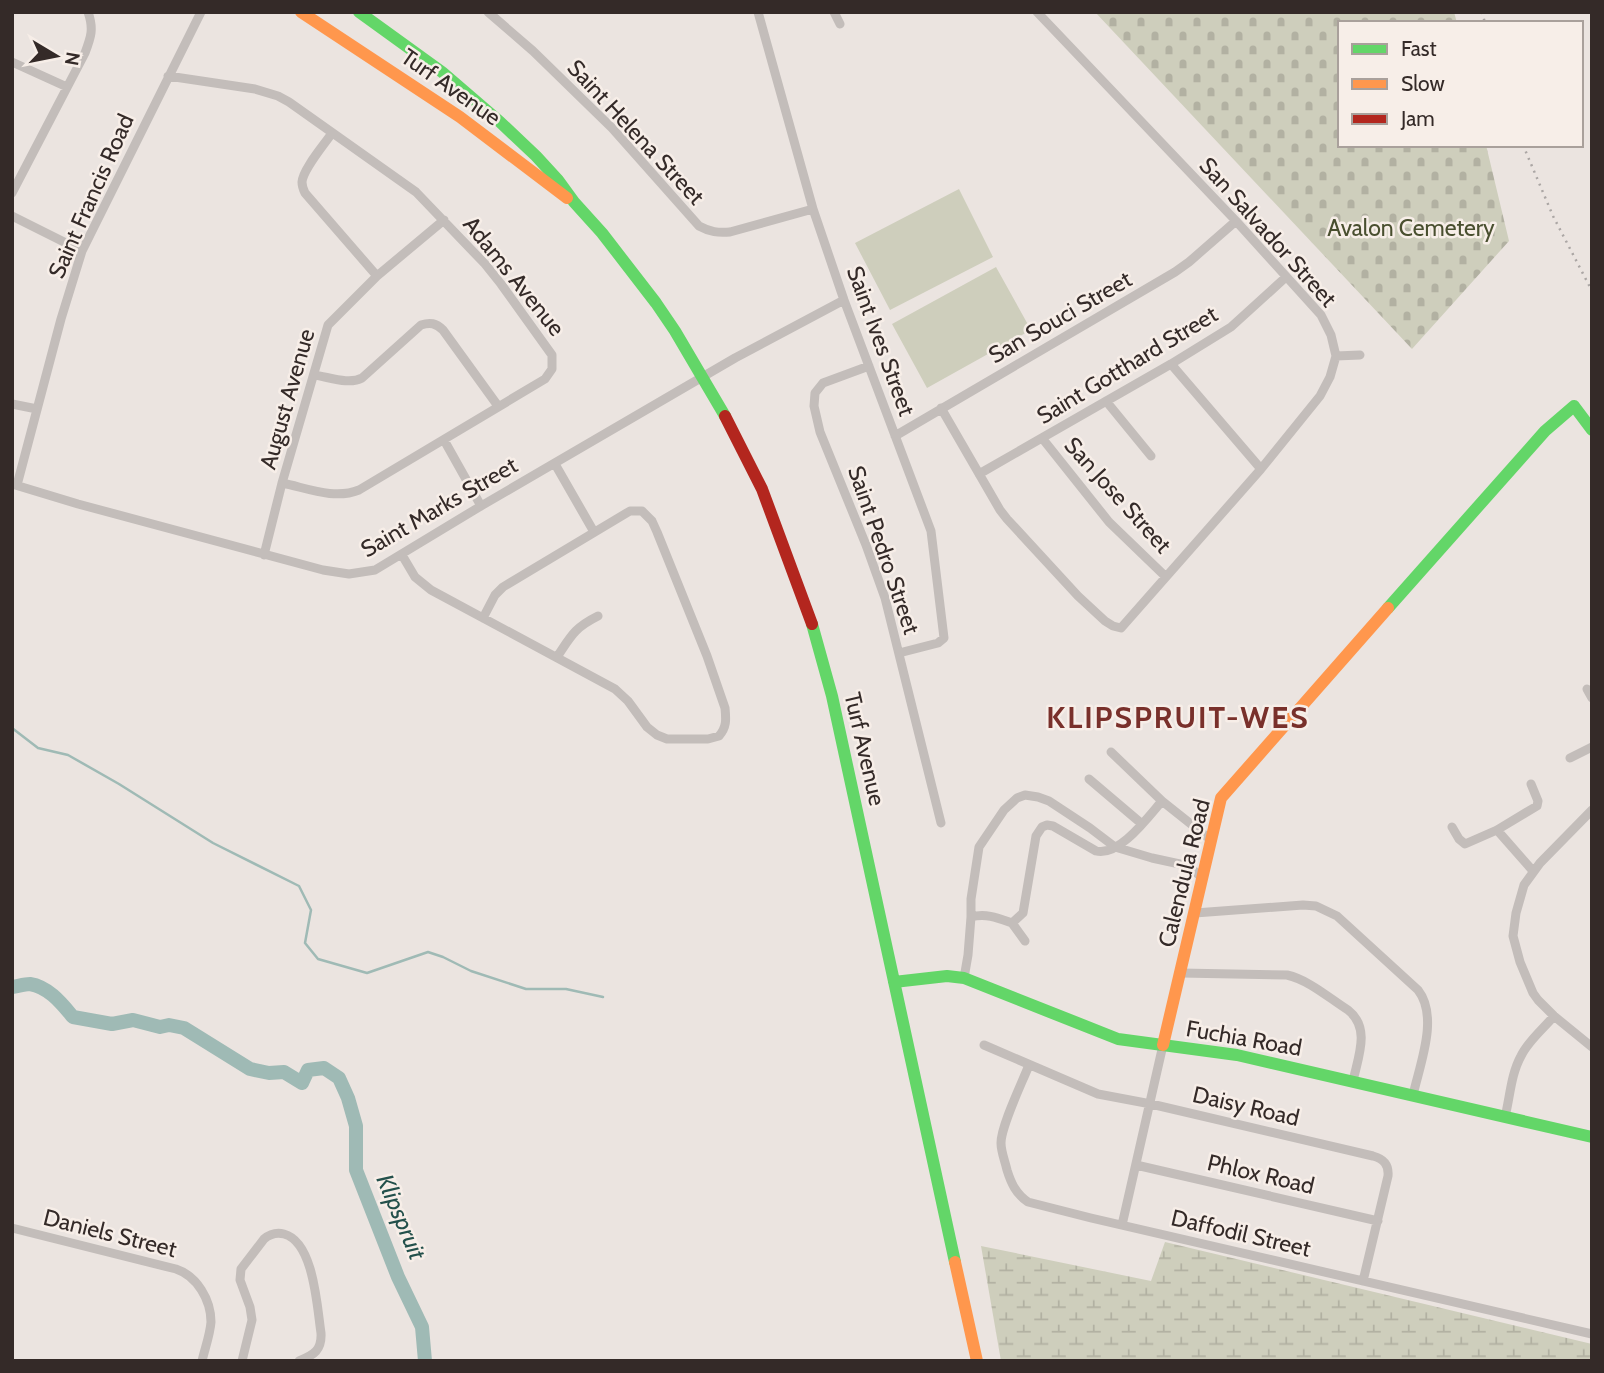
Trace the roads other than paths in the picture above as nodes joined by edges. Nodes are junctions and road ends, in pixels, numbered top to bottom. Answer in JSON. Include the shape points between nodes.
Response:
{"nodes":[{"id":1,"x":88,"y":12,"type":"edge"},
{"id":2,"x":201,"y":12,"type":"edge"},
{"id":3,"x":301,"y":12,"type":"edge"},
{"id":4,"x":359,"y":12,"type":"edge"},
{"id":5,"x":488,"y":12,"type":"edge"},
{"id":6,"x":758,"y":12,"type":"edge"},
{"id":7,"x":834,"y":12,"type":"edge"},
{"id":8,"x":1037,"y":12,"type":"edge"},
{"id":9,"x":840,"y":24,"type":"dead end"},
{"id":10,"x":12,"y":62,"type":"edge"},
{"id":11,"x":168,"y":76,"type":"junction"},
{"id":12,"x":67,"y":87,"type":"junction"},
{"id":13,"x":332,"y":133,"type":"junction"},
{"id":14,"x":12,"y":193,"type":"edge"},
{"id":15,"x":573,"y":202,"type":"junction"},
{"id":16,"x":813,"y":209,"type":"junction"},
{"id":17,"x":12,"y":216,"type":"edge"},
{"id":18,"x":444,"y":220,"type":"junction"},
{"id":19,"x":1236,"y":221,"type":"junction"},
{"id":20,"x":82,"y":251,"type":"junction"},
{"id":21,"x":377,"y":276,"type":"junction"},
{"id":22,"x":1286,"y":277,"type":"junction"},
{"id":23,"x":844,"y":300,"type":"junction"},
{"id":24,"x":1360,"y":355,"type":"dead end"},
{"id":25,"x":1336,"y":356,"type":"junction"},
{"id":26,"x":1171,"y":364,"type":"junction"},
{"id":27,"x":869,"y":366,"type":"junction"},
{"id":28,"x":314,"y":375,"type":"junction"},
{"id":29,"x":702,"y":377,"type":"junction"},
{"id":30,"x":1106,"y":401,"type":"junction"},
{"id":31,"x":12,"y":404,"type":"edge"},
{"id":32,"x":498,"y":406,"type":"junction"},
{"id":33,"x":941,"y":408,"type":"junction"},
{"id":34,"x":37,"y":409,"type":"junction"},
{"id":35,"x":1592,"y":430,"type":"edge"},
{"id":36,"x":895,"y":436,"type":"junction"},
{"id":37,"x":1042,"y":438,"type":"junction"},
{"id":38,"x":444,"y":440,"type":"junction"},
{"id":39,"x":1151,"y":456,"type":"dead end"},
{"id":40,"x":555,"y":464,"type":"junction"},
{"id":41,"x":1261,"y":469,"type":"junction"},
{"id":42,"x":979,"y":474,"type":"junction"},
{"id":43,"x":282,"y":483,"type":"junction"},
{"id":44,"x":15,"y":485,"type":"edge"},
{"id":45,"x":481,"y":506,"type":"junction"},
{"id":46,"x":594,"y":532,"type":"junction"},
{"id":47,"x":264,"y":555,"type":"junction"},
{"id":48,"x":402,"y":555,"type":"junction"},
{"id":49,"x":1166,"y":578,"type":"junction"},
{"id":50,"x":598,"y":616,"type":"dead end"},
{"id":51,"x":483,"y":618,"type":"junction"},
{"id":52,"x":899,"y":653,"type":"junction"},
{"id":53,"x":557,"y":657,"type":"junction"},
{"id":54,"x":1587,"y":689,"type":"dead end"},
{"id":55,"x":1592,"y":698,"type":"edge"},
{"id":56,"x":1592,"y":747,"type":"edge"},
{"id":57,"x":1111,"y":752,"type":"dead end"},
{"id":58,"x":1570,"y":758,"type":"dead end"},
{"id":59,"x":1089,"y":779,"type":"dead end"},
{"id":60,"x":1531,"y":784,"type":"dead end"},
{"id":61,"x":1162,"y":801,"type":"junction"},
{"id":62,"x":1592,"y":810,"type":"edge"},
{"id":63,"x":941,"y":823,"type":"dead end"},
{"id":64,"x":1142,"y":824,"type":"junction"},
{"id":65,"x":1452,"y":827,"type":"dead end"},
{"id":66,"x":1497,"y":830,"type":"junction"},
{"id":67,"x":1211,"y":839,"type":"junction"},
{"id":68,"x":1115,"y":847,"type":"junction"},
{"id":69,"x":1533,"y":871,"type":"junction"},
{"id":70,"x":1202,"y":878,"type":"junction"},
{"id":71,"x":1195,"y":913,"type":"junction"},
{"id":72,"x":971,"y":917,"type":"junction"},
{"id":73,"x":1012,"y":923,"type":"junction"},
{"id":74,"x":1025,"y":941,"type":"dead end"},
{"id":75,"x":1181,"y":973,"type":"junction"},
{"id":76,"x":964,"y":978,"type":"junction"},
{"id":77,"x":894,"y":982,"type":"junction"},
{"id":78,"x":1554,"y":1016,"type":"junction"},
{"id":79,"x":984,"y":1045,"type":"dead end"},
{"id":80,"x":1163,"y":1045,"type":"junction"},
{"id":81,"x":1592,"y":1047,"type":"edge"},
{"id":82,"x":1029,"y":1065,"type":"junction"},
{"id":83,"x":1353,"y":1081,"type":"junction"},
{"id":84,"x":1413,"y":1095,"type":"junction"},
{"id":85,"x":1150,"y":1104,"type":"junction"},
{"id":86,"x":1505,"y":1117,"type":"junction"},
{"id":87,"x":1592,"y":1137,"type":"edge"},
{"id":88,"x":1136,"y":1165,"type":"junction"},
{"id":89,"x":1378,"y":1221,"type":"junction"},
{"id":90,"x":1122,"y":1225,"type":"junction"},
{"id":91,"x":12,"y":1228,"type":"edge"},
{"id":92,"x":1363,"y":1281,"type":"junction"},
{"id":93,"x":1592,"y":1334,"type":"edge"},
{"id":94,"x":202,"y":1361,"type":"edge"},
{"id":95,"x":242,"y":1361,"type":"edge"},
{"id":96,"x":299,"y":1361,"type":"edge"},
{"id":97,"x":977,"y":1361,"type":"edge"}],
"edges":[{"from":1,"to":12,"type":"street","via":[[91,38]]},
{"from":2,"to":11,"type":"street","name":"Saint Francis Road"},
{"from":3,"to":15,"type":"main road","name":"Turf Avenue","via":[[460,117]]},
{"from":4,"to":15,"type":"main road","name":"Turf Avenue","via":[[492,115],[551,172]]},
{"from":5,"to":16,"type":"street","name":"Saint Helena Street","via":[[612,128],[699,226],[730,232]]},
{"from":6,"to":16,"type":"street","name":"Saint Ives Street"},
{"from":7,"to":9,"type":"street"},
{"from":8,"to":19,"type":"street","name":"San Salvador Street"},
{"from":10,"to":12,"type":"street"},
{"from":11,"to":13,"type":"street","name":"Adams Avenue","via":[[268,92]]},
{"from":11,"to":20,"type":"street","name":"Saint Francis Road"},
{"from":12,"to":14,"type":"street"},
{"from":13,"to":18,"type":"street","name":"Adams Avenue","via":[[402,181]]},
{"from":13,"to":21,"type":"street","via":[[305,173],[304,193]]},
{"from":15,"to":29,"type":"main road","name":"Turf Avenue","via":[[656,303]]},
{"from":16,"to":23,"type":"street","name":"Saint Ives Street"},
{"from":17,"to":20,"type":"street"},
{"from":18,"to":21,"type":"street","name":"August Avenue"},
{"from":18,"to":32,"type":"street","name":"Adams Avenue","via":[[501,284],[552,355],[552,369],[545,379]]},
{"from":19,"to":22,"type":"street","name":"San Salvador Street"},
{"from":19,"to":33,"type":"street","name":"San Souci Street","via":[[1175,272]]},
{"from":20,"to":34,"type":"street","name":"Saint Francis Road"},
{"from":21,"to":28,"type":"street","name":"August Avenue","via":[[328,325]]},
{"from":22,"to":25,"type":"street","name":"San Salvador Street","via":[[1321,315]]},
{"from":22,"to":26,"type":"street","name":"Saint Gotthard Street","via":[[1231,327]]},
{"from":23,"to":27,"type":"street","name":"Saint Ives Street"},
{"from":23,"to":29,"type":"street","name":"Saint Marks Street"},
{"from":24,"to":25,"type":"street"},
{"from":25,"to":41,"type":"street","via":[[1324,390]]},
{"from":26,"to":30,"type":"street","name":"Saint Gotthard Street"},
{"from":26,"to":41,"type":"street"},
{"from":27,"to":36,"type":"street","name":"Saint Ives Street"},
{"from":27,"to":52,"type":"street","name":"Saint Pedro Street","via":[[823,383],[815,393],[814,406],[882,588]]},
{"from":28,"to":32,"type":"street","via":[[357,381],[421,325],[433,323],[443,330]]},
{"from":28,"to":43,"type":"street","name":"August Avenue"},
{"from":29,"to":40,"type":"street","name":"Saint Marks Street"},
{"from":29,"to":77,"type":"main road","name":"Turf Avenue","via":[[762,489],[819,645]]},
{"from":30,"to":37,"type":"street","name":"Saint Gotthard Street"},
{"from":30,"to":39,"type":"street"},
{"from":31,"to":34,"type":"street"},
{"from":32,"to":38,"type":"street","name":"Adams Avenue"},
{"from":33,"to":36,"type":"street","name":"San Souci Street"},
{"from":33,"to":42,"type":"street"},
{"from":34,"to":44,"type":"street","name":"Saint Francis Road"},
{"from":35,"to":67,"type":"main road","name":"Calendula Road","via":[[1574,406],[1527,450],[1231,785],[1219,804]]},
{"from":36,"to":52,"type":"street","name":"Saint Ives Street","via":[[932,537],[944,634],[941,642]]},
{"from":37,"to":42,"type":"street","name":"Saint Gotthard Street"},
{"from":37,"to":49,"type":"street","name":"San Jose Street","via":[[1110,522]]},
{"from":38,"to":43,"type":"street","name":"Adams Avenue","via":[[353,492],[334,494]]},
{"from":38,"to":45,"type":"street"},
{"from":40,"to":45,"type":"street","name":"Saint Marks Street"},
{"from":40,"to":46,"type":"street"},
{"from":41,"to":49,"type":"street"},
{"from":42,"to":49,"type":"street","via":[[1007,519],[1061,579],[1113,626],[1123,627]]},
{"from":43,"to":47,"type":"street","name":"August Avenue"},
{"from":44,"to":47,"type":"street","name":"Saint Marks Street"},
{"from":45,"to":48,"type":"street","name":"Saint Marks Street"},
{"from":46,"to":51,"type":"street","via":[[503,586]]},
{"from":46,"to":53,"type":"street","via":[[630,510],[642,511],[652,521],[722,696],[724,728],[719,736],[708,739],[657,736],[615,689]]},
{"from":47,"to":48,"type":"street","name":"Saint Marks Street","via":[[349,574],[375,570]]},
{"from":48,"to":51,"type":"street","via":[[422,584]]},
{"from":50,"to":53,"type":"street","via":[[574,631]]},
{"from":51,"to":53,"type":"street"},
{"from":52,"to":63,"type":"street","name":"Saint Pedro Street"},
{"from":54,"to":55,"type":"street"},
{"from":56,"to":58,"type":"street"},
{"from":57,"to":61,"type":"street"},
{"from":59,"to":64,"type":"street"},
{"from":60,"to":66,"type":"street","via":[[1538,804]]},
{"from":61,"to":64,"type":"street"},
{"from":61,"to":67,"type":"street"},
{"from":62,"to":69,"type":"street"},
{"from":64,"to":68,"type":"street"},
{"from":65,"to":66,"type":"street","via":[[1465,844]]},
{"from":66,"to":69,"type":"street"},
{"from":67,"to":70,"type":"main road","name":"Calendula Road"},
{"from":68,"to":70,"type":"street","via":[[1189,866]]},
{"from":68,"to":72,"type":"street","via":[[1049,801],[1025,795],[1017,798],[979,847]]},
{"from":68,"to":73,"type":"street","via":[[1097,852],[1045,825],[1036,836],[1023,914]]},
{"from":69,"to":78,"type":"street","via":[[1520,897],[1513,936],[1533,993]]},
{"from":70,"to":71,"type":"main road","name":"Calendula Road"},
{"from":71,"to":75,"type":"main road","name":"Calendula Road"},
{"from":71,"to":84,"type":"street","via":[[1303,905],[1337,916],[1418,990],[1426,1003],[1427,1033]]},
{"from":72,"to":73,"type":"street","via":[[984,915]]},
{"from":72,"to":76,"type":"street"},
{"from":73,"to":74,"type":"street"},
{"from":75,"to":80,"type":"main road","name":"Calendula Road"},
{"from":75,"to":83,"type":"street","via":[[1300,979],[1353,1014],[1360,1024],[1362,1037]]},
{"from":76,"to":77,"type":"main road","name":"Fuchia Road"},
{"from":76,"to":80,"type":"main road","name":"Fuchia Road","via":[[1109,1037]]},
{"from":77,"to":97,"type":"main road","name":"Turf Avenue"},
{"from":78,"to":81,"type":"street"},
{"from":78,"to":86,"type":"street","via":[[1520,1056]]},
{"from":79,"to":82,"type":"street","name":"Daisy Road"},
{"from":80,"to":83,"type":"main road","name":"Fuchia Road","via":[[1237,1055]]},
{"from":80,"to":85,"type":"street","name":"Calendula Road"},
{"from":82,"to":85,"type":"street","name":"Daisy Road","via":[[1098,1094]]},
{"from":82,"to":90,"type":"street","name":"Daffodil Street","via":[[1001,1141],[1014,1188],[1032,1204]]},
{"from":83,"to":84,"type":"main road","name":"Fuchia Road"},
{"from":84,"to":86,"type":"main road","name":"Fuchia Road"},
{"from":85,"to":88,"type":"street","name":"Calendula Road"},
{"from":85,"to":89,"type":"street","name":"Daisy Road","via":[[1378,1157],[1388,1172]]},
{"from":86,"to":87,"type":"main road","name":"Fuchia Road"},
{"from":88,"to":89,"type":"street","name":"Phlox Road"},
{"from":88,"to":90,"type":"street","name":"Calendula Road"},
{"from":89,"to":92,"type":"street","name":"Daisy Road"},
{"from":90,"to":92,"type":"street","name":"Daffodil Street"},
{"from":91,"to":94,"type":"street","name":"Daniels Street","via":[[188,1274],[199,1286],[210,1314]]},
{"from":92,"to":93,"type":"street","name":"Daffodil Street"},
{"from":95,"to":96,"type":"street","via":[[252,1320],[241,1269],[264,1239],[276,1233],[294,1239],[310,1268],[321,1342],[313,1355]]}]}
